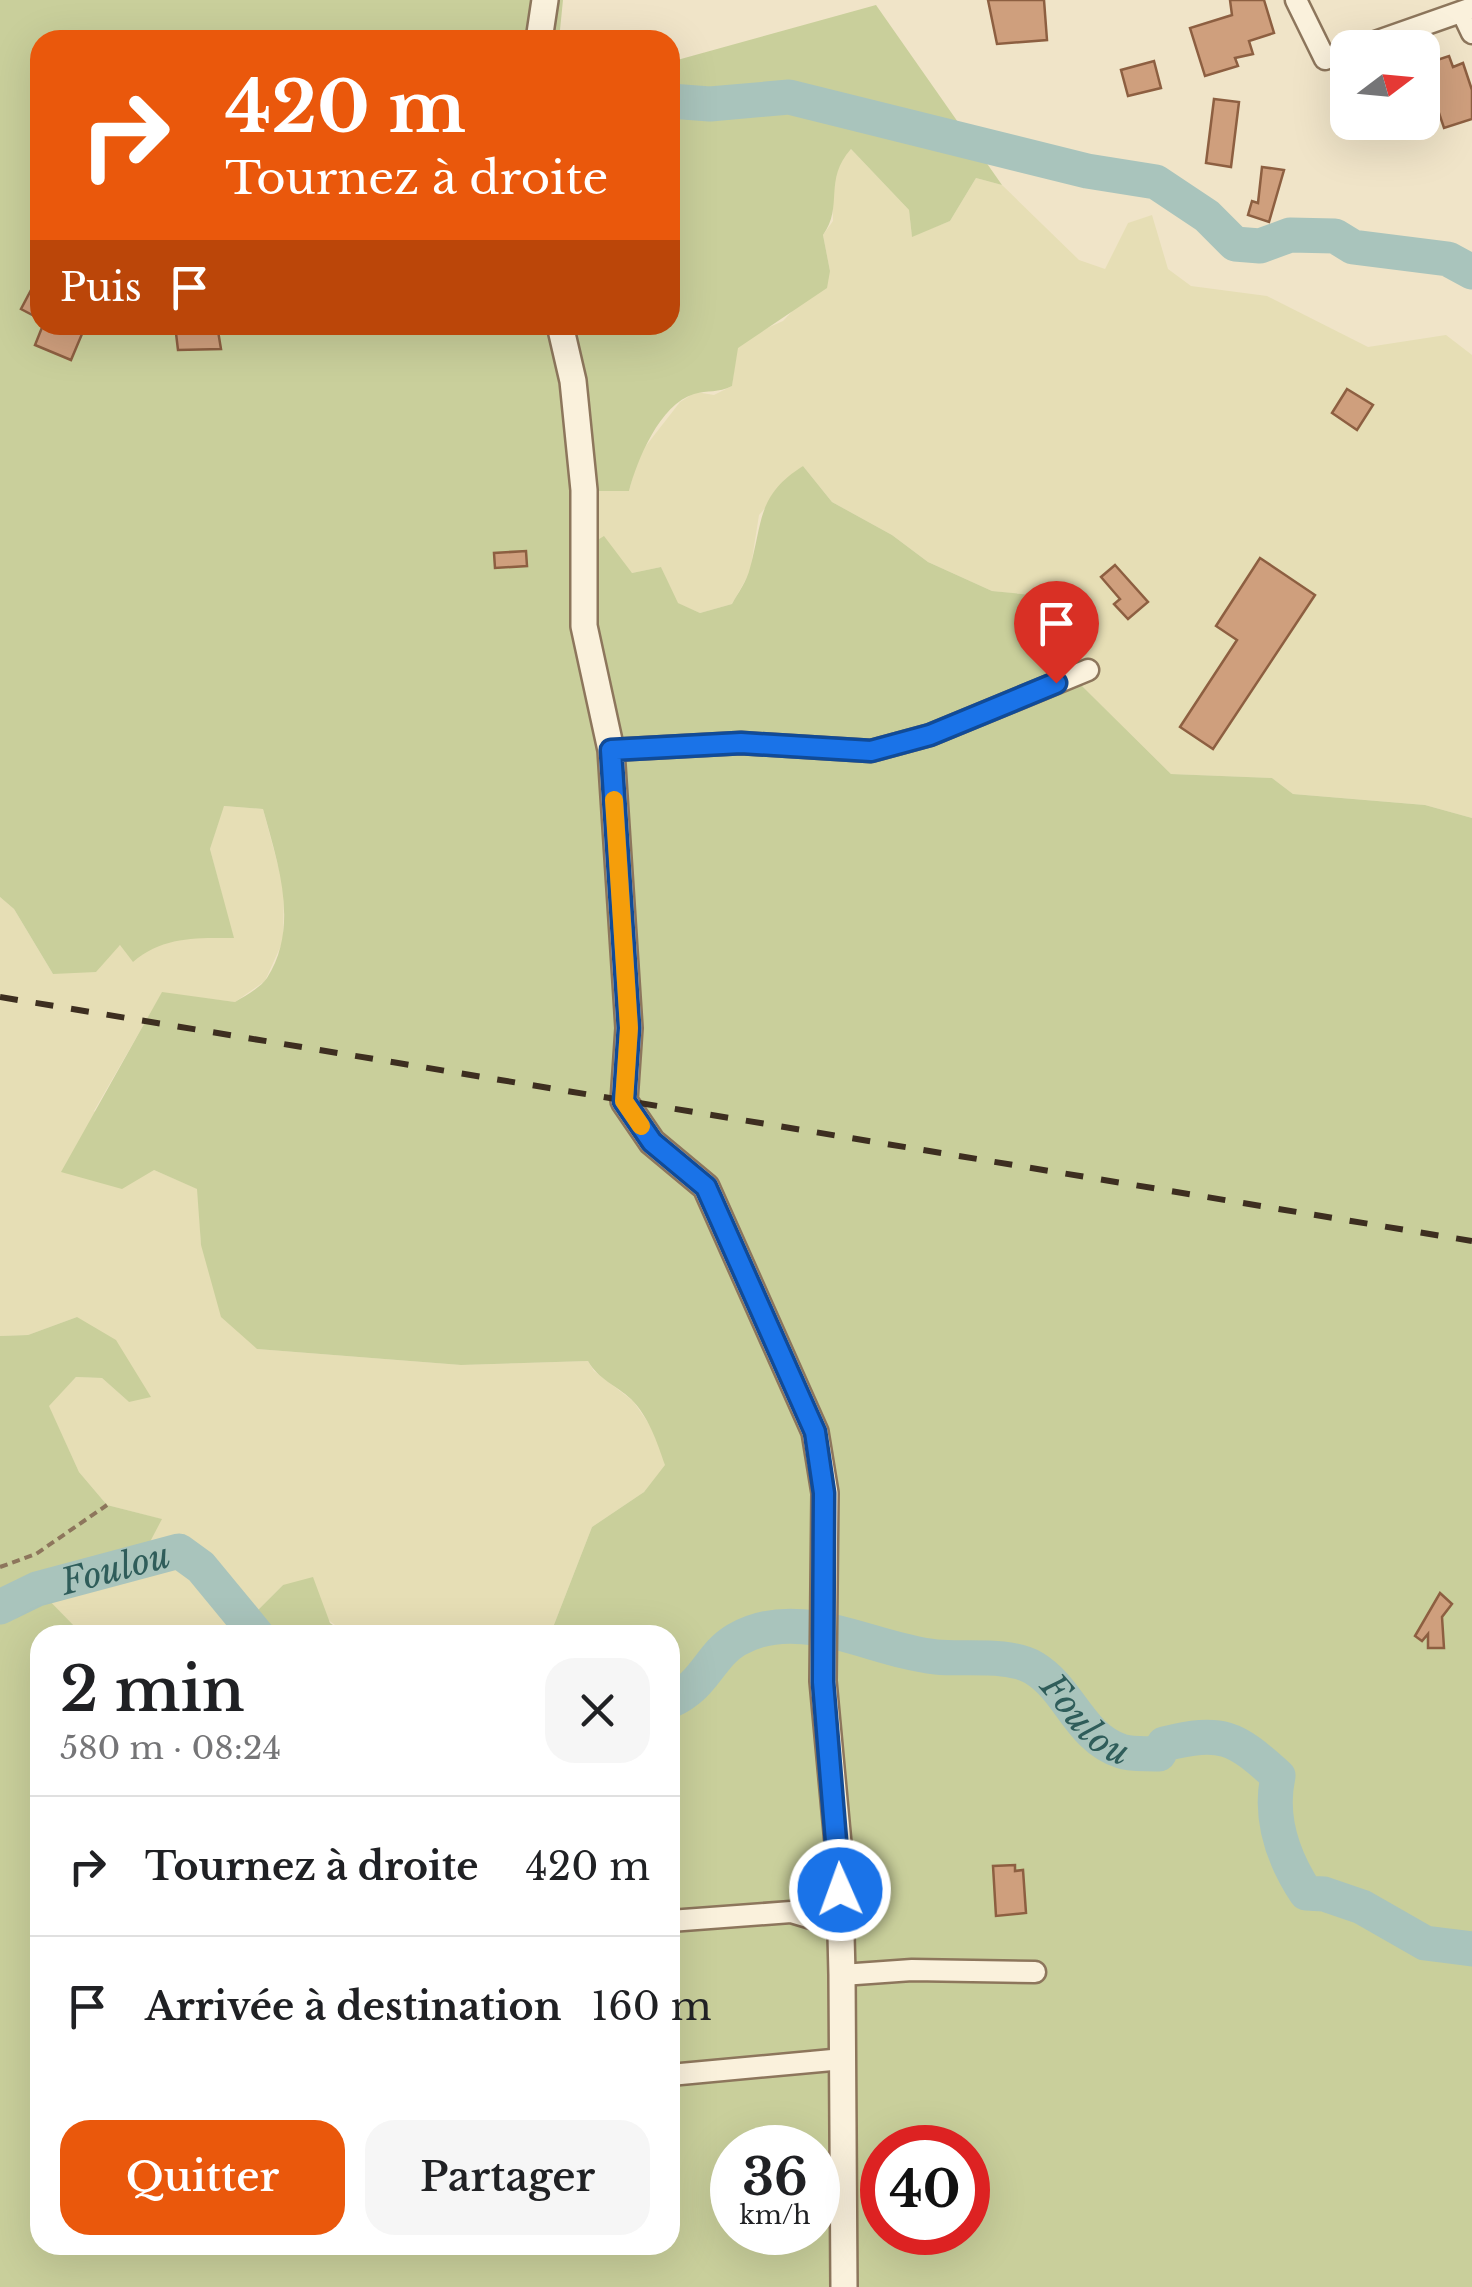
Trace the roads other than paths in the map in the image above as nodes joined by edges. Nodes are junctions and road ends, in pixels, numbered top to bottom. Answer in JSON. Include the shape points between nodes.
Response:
{"nodes":[{"id":1,"x":544,"y":0,"type":"edge"},
{"id":2,"x":1296,"y":0,"type":"edge"},
{"id":3,"x":1467,"y":10,"type":"edge"},
{"id":4,"x":540,"y":30,"type":"edge"},
{"id":5,"x":1410,"y":30,"type":"edge"},
{"id":6,"x":1472,"y":32,"type":"edge"},
{"id":7,"x":1330,"y":56,"type":"edge"},
{"id":8,"x":562,"y":335,"type":"edge"},
{"id":9,"x":1088,"y":670,"type":"dead end"},
{"id":10,"x":611,"y":750,"type":"junction"},
{"id":11,"x":680,"y":1921,"type":"edge"},
{"id":12,"x":841,"y":1927,"type":"junction"},
{"id":13,"x":1035,"y":1972,"type":"dead end"},
{"id":14,"x":842,"y":1975,"type":"junction"},
{"id":15,"x":843,"y":2058,"type":"junction"},
{"id":16,"x":680,"y":2074,"type":"edge"},
{"id":17,"x":844,"y":2287,"type":"edge"}],
"edges":[{"from":1,"to":4,"type":"street"},
{"from":2,"to":7,"type":"street","via":[[1325,58]]},
{"from":3,"to":5,"type":"street"},
{"from":3,"to":6,"type":"street"},
{"from":8,"to":10,"type":"street","via":[[584,490],[584,626]]},
{"from":9,"to":10,"type":"street","via":[[930,735],[871,751],[741,743]]},
{"from":10,"to":12,"type":"street","via":[[629,1028],[624,1101],[652,1142],[706,1187],[815,1432],[824,1493],[823,1682]]},
{"from":11,"to":12,"type":"street","via":[[792,1912]]},
{"from":12,"to":14,"type":"street"},
{"from":13,"to":14,"type":"street"},
{"from":14,"to":15,"type":"street"},
{"from":15,"to":16,"type":"street"},
{"from":15,"to":17,"type":"street"}]}
